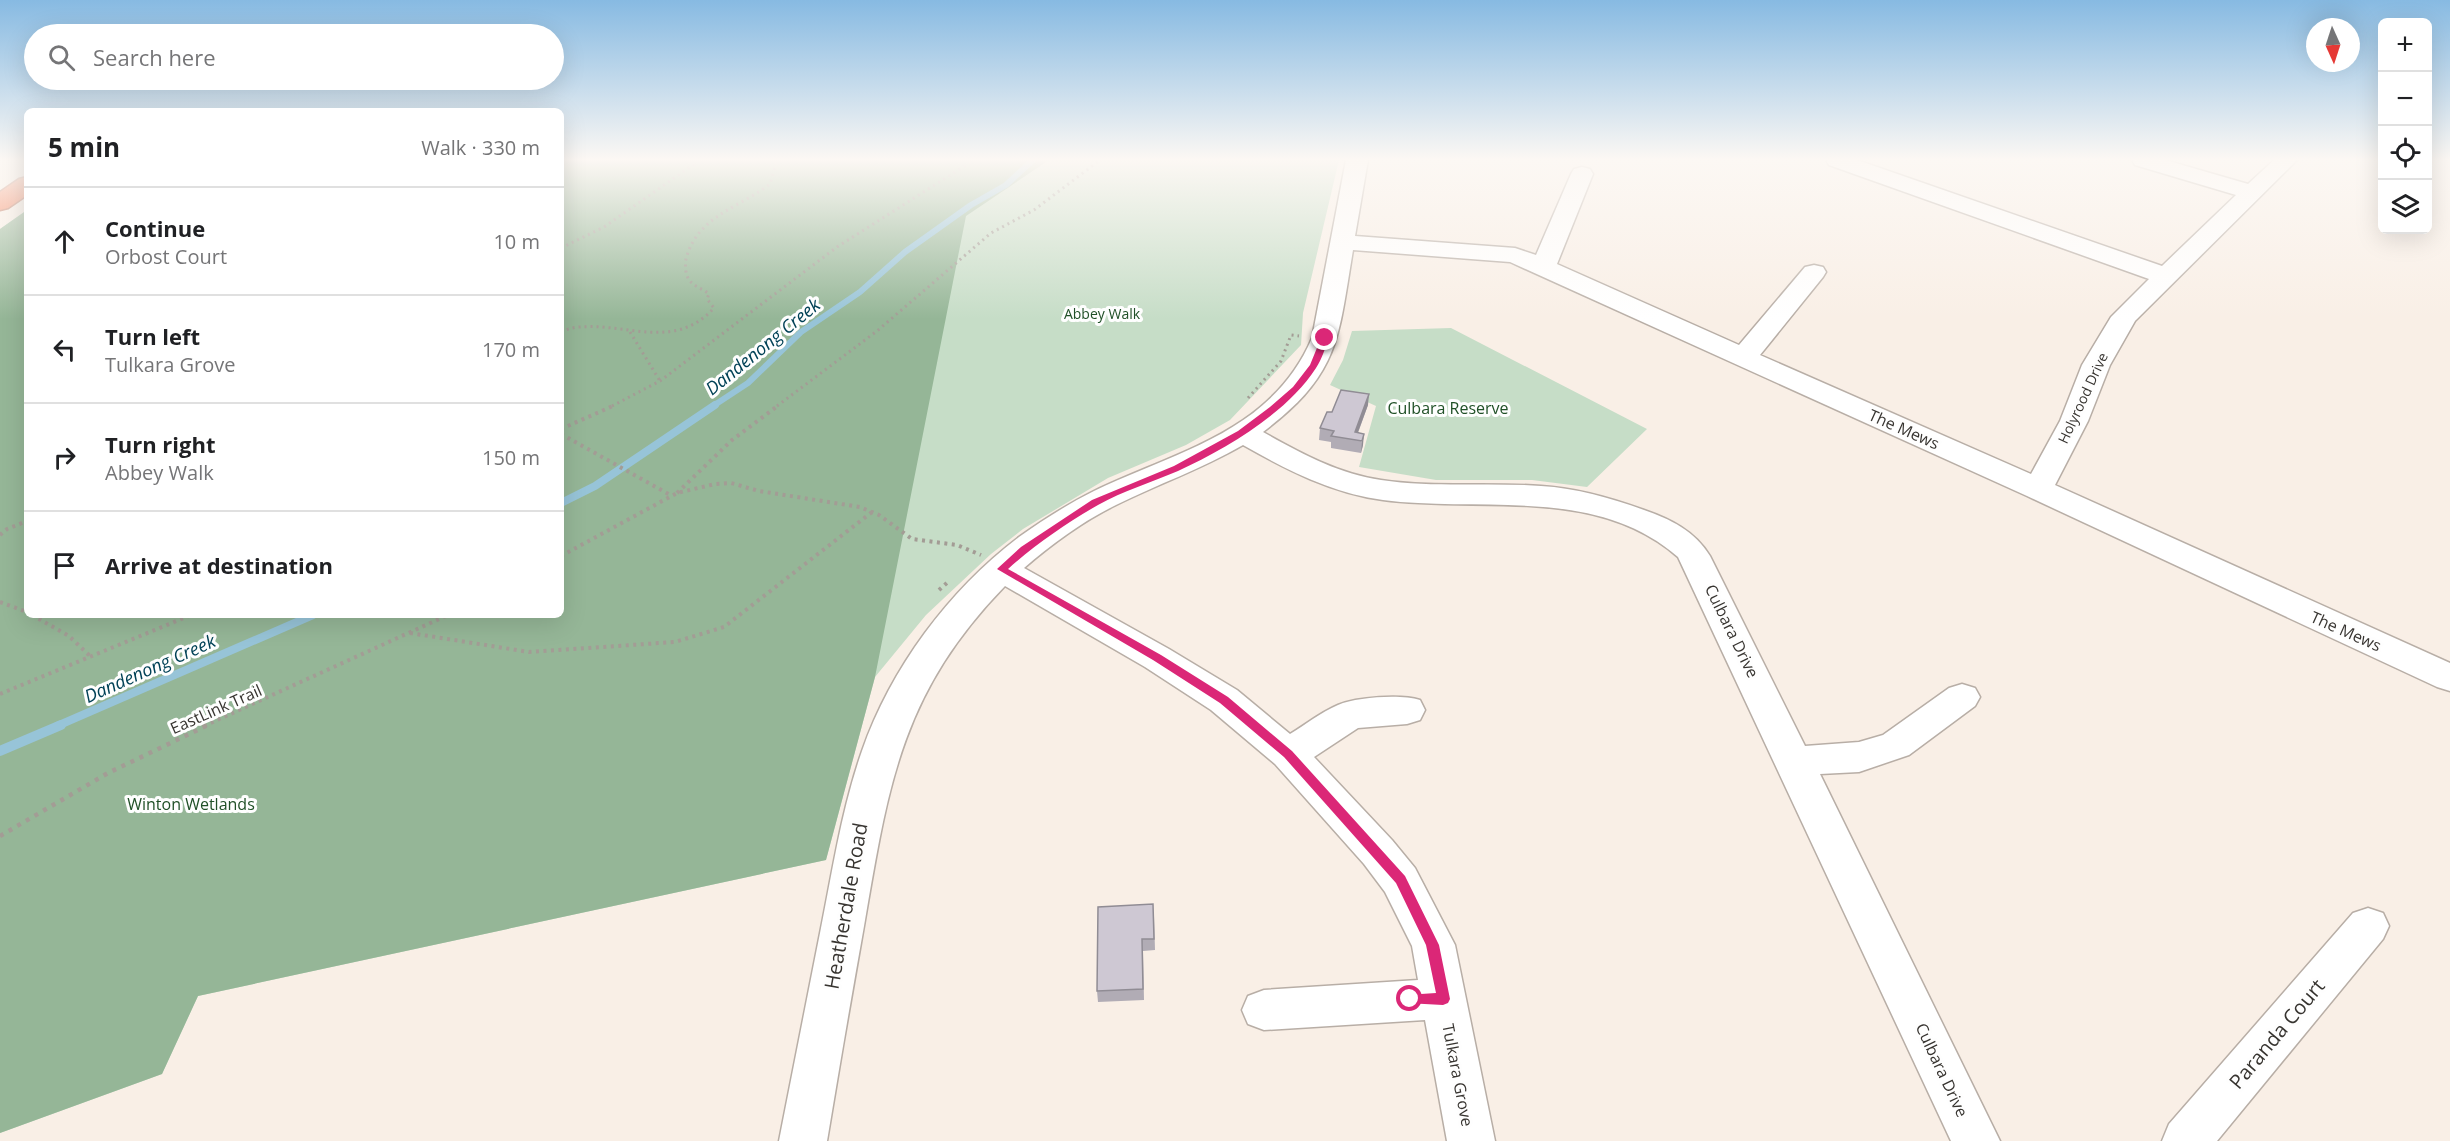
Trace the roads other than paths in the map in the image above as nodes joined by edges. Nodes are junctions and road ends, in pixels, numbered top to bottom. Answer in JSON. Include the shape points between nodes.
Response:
{"nodes":[{"id":1,"x":1347,"y":213,"type":"edge"},
{"id":2,"x":1566,"y":213,"type":"edge"},
{"id":3,"x":1988,"y":213,"type":"edge"},
{"id":4,"x":2231,"y":213,"type":"edge"},
{"id":5,"x":1342,"y":242,"type":"junction"},
{"id":6,"x":1543,"y":267,"type":"junction"},
{"id":7,"x":1814,"y":272,"type":"dead end"},
{"id":8,"x":2166,"y":276,"type":"junction"},
{"id":9,"x":1744,"y":357,"type":"junction"},
{"id":10,"x":1241,"y":432,"type":"junction"},
{"id":11,"x":2038,"y":489,"type":"junction"},
{"id":12,"x":1001,"y":569,"type":"junction"},
{"id":13,"x":2450,"y":678,"type":"edge"},
{"id":14,"x":1962,"y":697,"type":"dead end"},
{"id":15,"x":1407,"y":710,"type":"dead end"},
{"id":16,"x":1288,"y":754,"type":"junction"},
{"id":17,"x":1795,"y":760,"type":"junction"},
{"id":18,"x":2368,"y":926,"type":"dead end"},
{"id":19,"x":1443,"y":999,"type":"junction"},
{"id":20,"x":1264,"y":1010,"type":"dead end"},
{"id":21,"x":803,"y":1141,"type":"edge"},
{"id":22,"x":1471,"y":1141,"type":"edge"},
{"id":23,"x":1976,"y":1141,"type":"edge"},
{"id":24,"x":2186,"y":1141,"type":"edge"}],
"edges":[{"from":1,"to":5,"type":"street"},
{"from":2,"to":6,"type":"street"},
{"from":3,"to":8,"type":"street"},
{"from":4,"to":8,"type":"street","name":"Holyrood Drive"},
{"from":5,"to":6,"type":"street","name":"The Mews","via":[[1515,255]]},
{"from":5,"to":10,"type":"street","via":[[1325,338],[1314,366],[1296,389]]},
{"from":6,"to":9,"type":"street","name":"The Mews"},
{"from":7,"to":9,"type":"street"},
{"from":8,"to":11,"type":"street","name":"Holyrood Drive","via":[[2124,317],[2096,365],[2074,421]]},
{"from":9,"to":11,"type":"street","name":"The Mews"},
{"from":10,"to":12,"type":"street","via":[[1177,468],[1095,502],[1032,543]]},
{"from":10,"to":17,"type":"street","name":"Culbara Drive","via":[[1298,464],[1358,485],[1423,495],[1546,496],[1614,511],[1658,528],[1688,549],[1701,568]]},
{"from":11,"to":13,"type":"street","name":"The Mews"},
{"from":12,"to":16,"type":"street","name":"Tulkara Grove","via":[[1224,700]]},
{"from":12,"to":21,"type":"street","name":"Heatherdale Road","via":[[960,610],[936,642],[890,727],[877,762],[863,814]]},
{"from":14,"to":17,"type":"street","via":[[1896,746],[1859,757]]},
{"from":15,"to":16,"type":"street","via":[[1350,715]]},
{"from":16,"to":19,"type":"street","name":"Tulkara Grove","via":[[1400,880],[1433,945]]},
{"from":17,"to":23,"type":"street","name":"Culbara Drive"},
{"from":18,"to":24,"type":"street","name":"Paranda Court"},
{"from":19,"to":20,"type":"street"},
{"from":19,"to":22,"type":"street","name":"Tulkara Grove"}]}
